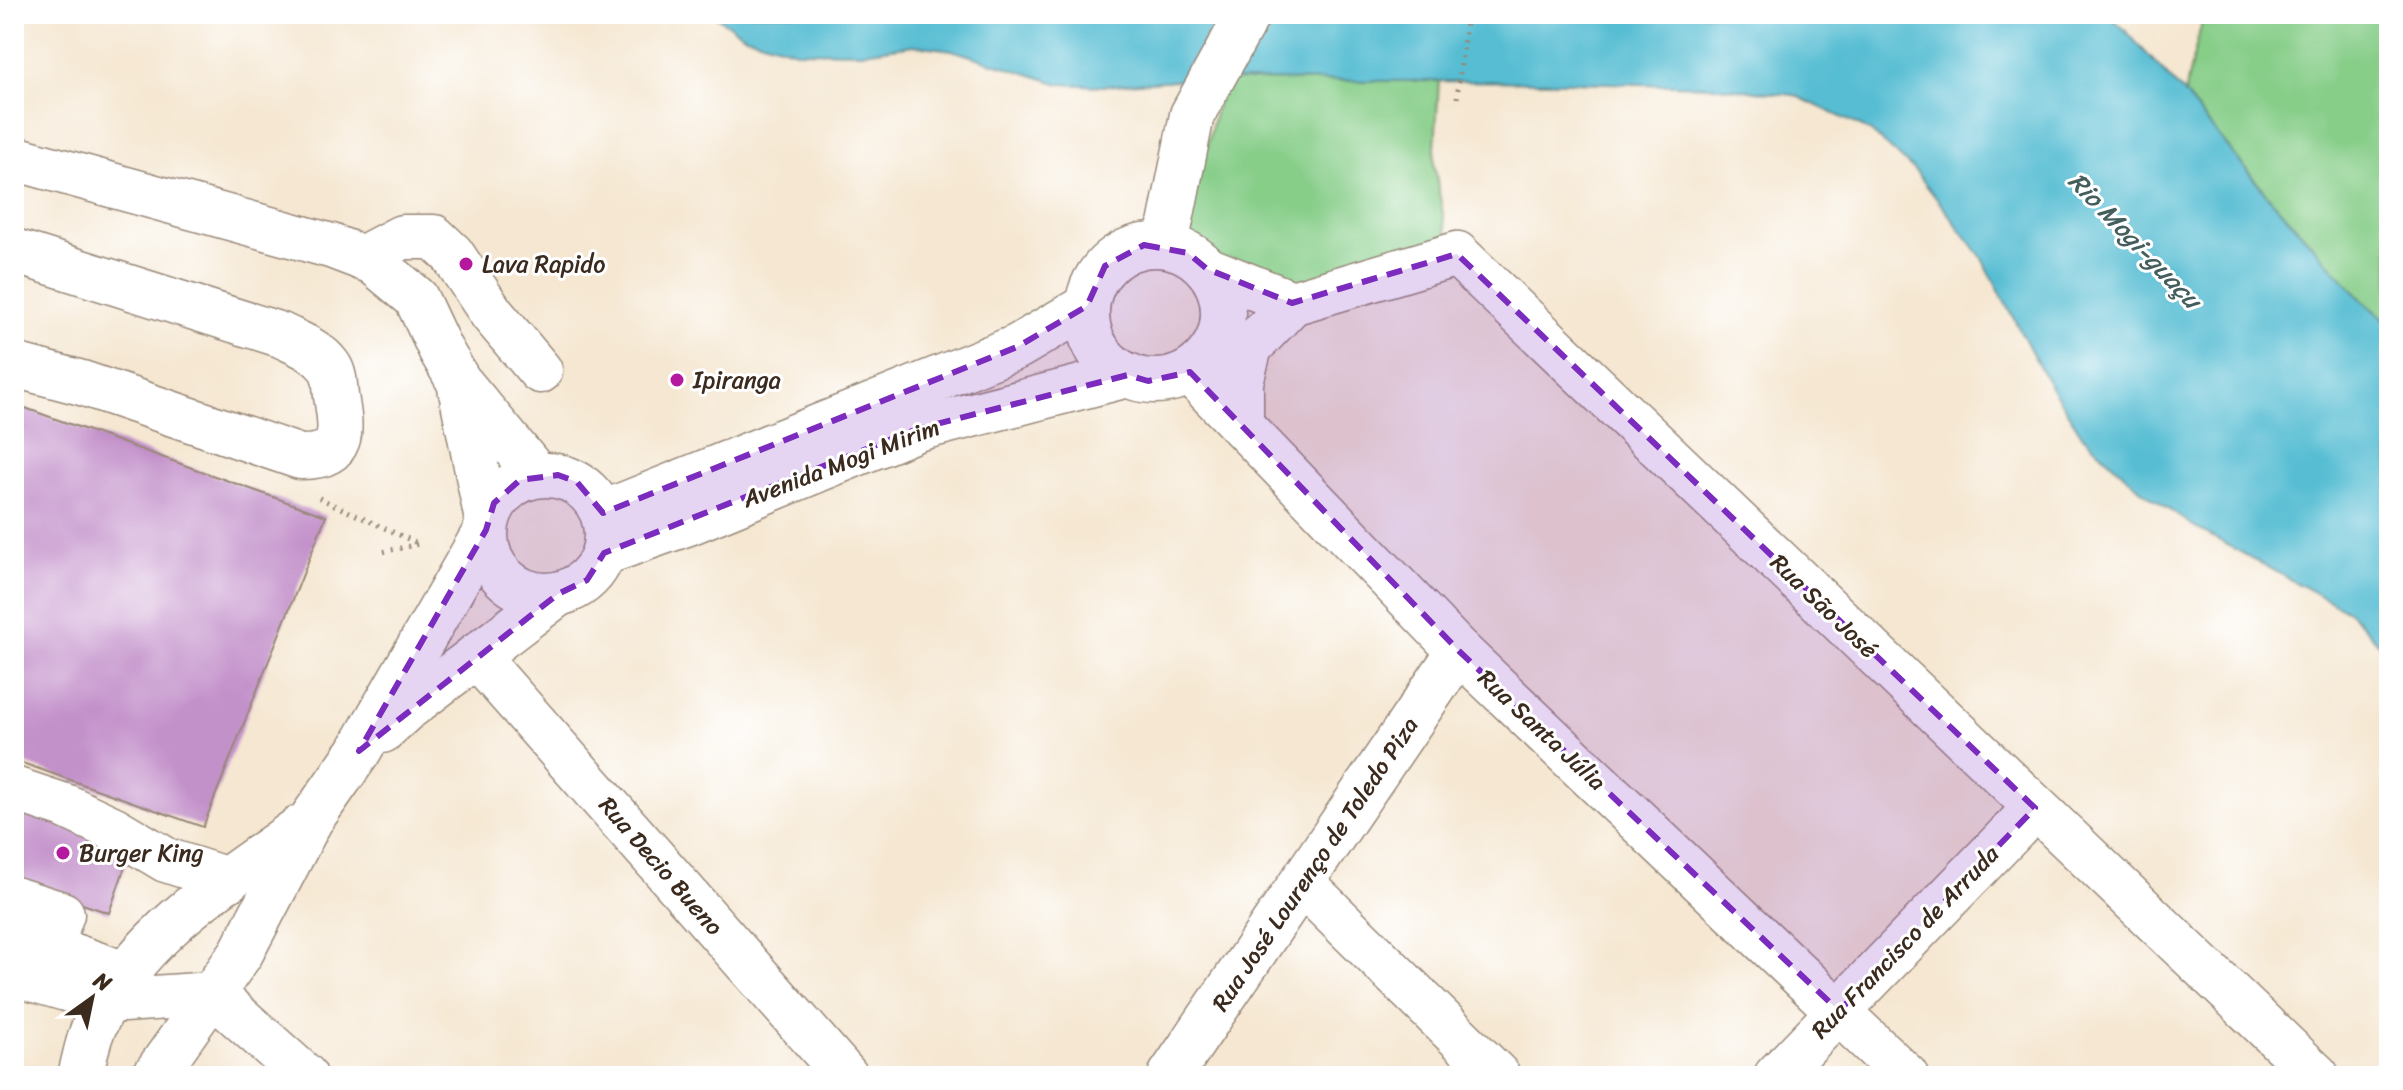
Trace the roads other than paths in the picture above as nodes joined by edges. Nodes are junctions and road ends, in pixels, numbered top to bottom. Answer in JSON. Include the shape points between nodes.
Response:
{"nodes":[{"id":1,"x":1248,"y":14,"type":"edge"},
{"id":2,"x":15,"y":158,"type":"edge"},
{"id":3,"x":1166,"y":245,"type":"junction"},
{"id":4,"x":14,"y":251,"type":"edge"},
{"id":5,"x":362,"y":258,"type":"junction"},
{"id":6,"x":1207,"y":269,"type":"junction"},
{"id":7,"x":1292,"y":303,"type":"junction"},
{"id":8,"x":1087,"y":306,"type":"junction"},
{"id":9,"x":14,"y":365,"type":"edge"},
{"id":10,"x":540,"y":371,"type":"dead end"},
{"id":11,"x":1190,"y":372,"type":"junction"},
{"id":12,"x":1128,"y":375,"type":"junction"},
{"id":13,"x":459,"y":382,"type":"junction"},
{"id":14,"x":1241,"y":424,"type":"junction"},
{"id":15,"x":537,"y":475,"type":"junction"},
{"id":16,"x":487,"y":525,"type":"junction"},
{"id":17,"x":604,"y":533,"type":"junction"},
{"id":18,"x":558,"y":594,"type":"junction"},
{"id":19,"x":1459,"y":651,"type":"junction"},
{"id":20,"x":476,"y":656,"type":"junction"},
{"id":21,"x":359,"y":751,"type":"junction"},
{"id":22,"x":14,"y":789,"type":"edge"},
{"id":23,"x":2035,"y":808,"type":"junction"},
{"id":24,"x":310,"y":821,"type":"junction"},
{"id":25,"x":228,"y":880,"type":"junction"},
{"id":26,"x":1302,"y":883,"type":"junction"},
{"id":27,"x":14,"y":899,"type":"edge"},
{"id":28,"x":32,"y":941,"type":"edge"},
{"id":29,"x":14,"y":974,"type":"edge"},
{"id":30,"x":116,"y":988,"type":"junction"},
{"id":31,"x":213,"y":994,"type":"junction"},
{"id":32,"x":1839,"y":1011,"type":"junction"},
{"id":33,"x":80,"y":1076,"type":"edge"},
{"id":34,"x":154,"y":1076,"type":"edge"},
{"id":35,"x":305,"y":1076,"type":"edge"},
{"id":36,"x":846,"y":1076,"type":"edge"},
{"id":37,"x":1170,"y":1076,"type":"edge"},
{"id":38,"x":1498,"y":1076,"type":"edge"},
{"id":39,"x":1776,"y":1076,"type":"edge"},
{"id":40,"x":1906,"y":1076,"type":"edge"},
{"id":41,"x":2317,"y":1076,"type":"edge"}],
"edges":[{"from":1,"to":3,"type":"street","via":[[1192,115]]},
{"from":2,"to":5,"type":"street"},
{"from":3,"to":6,"type":"street","via":[[1188,253]]},
{"from":3,"to":8,"type":"street","via":[[1123,252],[1092,284]]},
{"from":4,"to":9,"type":"street","via":[[281,335],[317,352],[332,369],[341,429],[332,450],[300,457]]},
{"from":5,"to":10,"type":"street","via":[[402,237],[434,237]]},
{"from":5,"to":13,"type":"street","via":[[416,298]]},
{"from":6,"to":7,"type":"street"},
{"from":6,"to":11,"type":"street","via":[[1219,289],[1220,336],[1208,357]]},
{"from":7,"to":14,"type":"street","name":"Rua São José","via":[[1250,347],[1241,382]]},
{"from":7,"to":23,"type":"street","name":"Rua São José","via":[[1457,254]]},
{"from":8,"to":12,"type":"street","via":[[1096,347]]},
{"from":8,"to":17,"type":"street","name":"Avenida Mogi Mirim","via":[[1017,347]]},
{"from":11,"to":12,"type":"street","name":"Avenida Mogi Mirim","via":[[1170,380]]},
{"from":11,"to":14,"type":"street","name":"Rua Santa Júlia"},
{"from":12,"to":17,"type":"street","name":"Avenida Mogi Mirim","via":[[917,429],[691,522]]},
{"from":13,"to":15,"type":"street"},
{"from":13,"to":16,"type":"street"},
{"from":14,"to":19,"type":"street","name":"Rua Santa Júlia"},
{"from":15,"to":16,"type":"street","via":[[506,490],[494,503]]},
{"from":15,"to":17,"type":"street","via":[[558,475],[593,495]]},
{"from":16,"to":18,"type":"street","via":[[487,548],[506,579],[521,590]]},
{"from":16,"to":21,"type":"street"},
{"from":17,"to":18,"type":"street","via":[[597,567],[587,580]]},
{"from":18,"to":20,"type":"street"},
{"from":19,"to":26,"type":"street","name":"Rua José Lourenço de Toledo Piza"},
{"from":19,"to":32,"type":"street","name":"Rua Santa Júlia"},
{"from":20,"to":21,"type":"street"},
{"from":20,"to":36,"type":"street","name":"Rua Decio Bueno"},
{"from":21,"to":24,"type":"street"},
{"from":22,"to":25,"type":"street","via":[[65,806],[166,860]]},
{"from":23,"to":32,"type":"street","name":"Rua Francisco de Arruda"},
{"from":23,"to":41,"type":"street","name":"Rua São José"},
{"from":24,"to":25,"type":"street"},
{"from":24,"to":31,"type":"street","via":[[241,953]]},
{"from":25,"to":30,"type":"street","via":[[178,917]]},
{"from":26,"to":37,"type":"street","name":"Rua José Lourenço de Toledo Piza"},
{"from":26,"to":38,"type":"street"},
{"from":27,"to":28,"type":"street","via":[[62,914]]},
{"from":28,"to":30,"type":"street"},
{"from":29,"to":30,"type":"street"},
{"from":30,"to":31,"type":"street"},
{"from":30,"to":33,"type":"street","via":[[92,1029]]},
{"from":31,"to":34,"type":"street"},
{"from":31,"to":35,"type":"street"},
{"from":32,"to":39,"type":"street","name":"Rua Francisco de Arruda"},
{"from":32,"to":40,"type":"street","name":"Rua Santa Júlia"}]}
